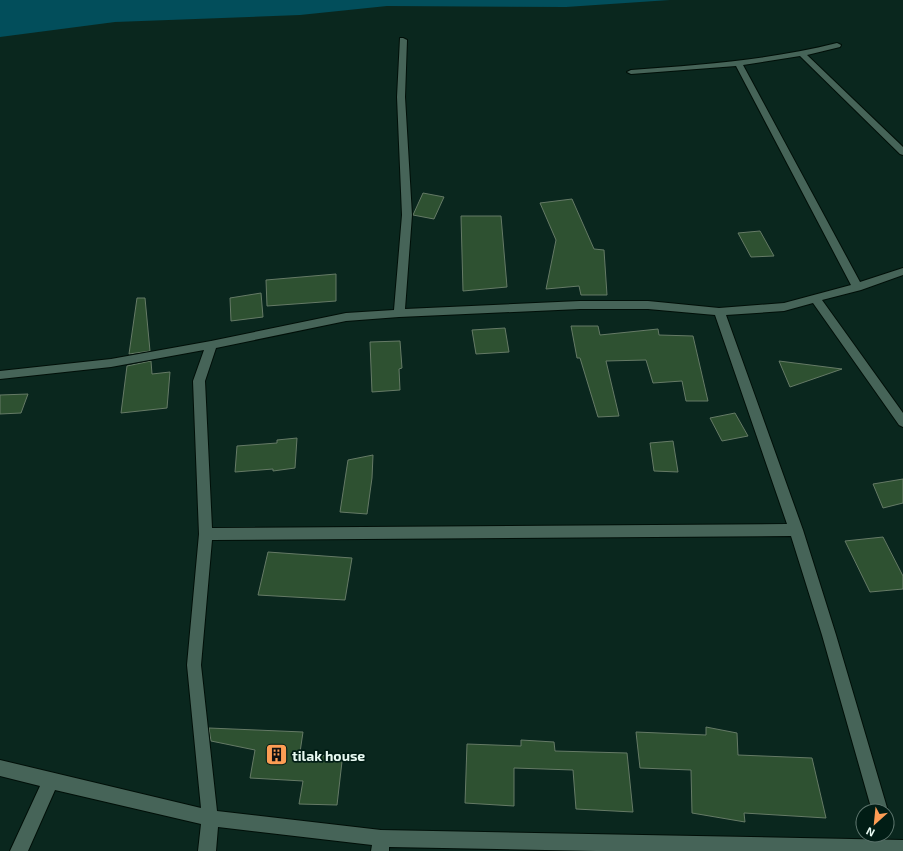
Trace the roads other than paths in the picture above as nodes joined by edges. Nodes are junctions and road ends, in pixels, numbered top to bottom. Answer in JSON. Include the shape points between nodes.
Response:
{"nodes":[{"id":1,"x":402,"y":40,"type":"dead end"},
{"id":2,"x":837,"y":45,"type":"dead end"},
{"id":3,"x":803,"y":55,"type":"junction"},
{"id":4,"x":739,"y":65,"type":"junction"},
{"id":5,"x":631,"y":72,"type":"dead end"},
{"id":6,"x":903,"y":152,"type":"edge"},
{"id":7,"x":903,"y":271,"type":"edge"},
{"id":8,"x":857,"y":287,"type":"junction"},
{"id":9,"x":815,"y":298,"type":"junction"},
{"id":10,"x":719,"y":312,"type":"junction"},
{"id":11,"x":399,"y":313,"type":"junction"},
{"id":12,"x":211,"y":345,"type":"junction"},
{"id":13,"x":0,"y":375,"type":"edge"},
{"id":14,"x":903,"y":422,"type":"edge"},
{"id":15,"x":796,"y":530,"type":"junction"},
{"id":16,"x":206,"y":534,"type":"junction"},
{"id":17,"x":0,"y":768,"type":"edge"},
{"id":18,"x":50,"y":781,"type":"junction"},
{"id":19,"x":878,"y":803,"type":"edge"},
{"id":20,"x":210,"y":818,"type":"junction"},
{"id":21,"x":381,"y":844,"type":"edge"},
{"id":22,"x":893,"y":845,"type":"edge"},
{"id":23,"x":19,"y":851,"type":"edge"},
{"id":24,"x":207,"y":851,"type":"edge"}],
"edges":[{"from":1,"to":11,"type":"street","via":[[401,97],[407,215]]},
{"from":2,"to":3,"type":"street"},
{"from":3,"to":4,"type":"street"},
{"from":3,"to":6,"type":"street"},
{"from":4,"to":5,"type":"street"},
{"from":4,"to":8,"type":"street"},
{"from":7,"to":8,"type":"street"},
{"from":8,"to":9,"type":"street"},
{"from":9,"to":10,"type":"street","via":[[784,307]]},
{"from":9,"to":14,"type":"street"},
{"from":10,"to":11,"type":"street","via":[[648,305],[580,305]]},
{"from":10,"to":15,"type":"street"},
{"from":11,"to":12,"type":"street","via":[[346,317]]},
{"from":12,"to":13,"type":"street","via":[[111,363]]},
{"from":12,"to":16,"type":"street","via":[[199,381]]},
{"from":15,"to":16,"type":"street"},
{"from":15,"to":19,"type":"street"},
{"from":16,"to":20,"type":"street","via":[[194,665]]},
{"from":17,"to":18,"type":"street"},
{"from":18,"to":20,"type":"street"},
{"from":18,"to":23,"type":"street"},
{"from":20,"to":21,"type":"street"},
{"from":20,"to":24,"type":"street"},
{"from":21,"to":22,"type":"street"}]}
